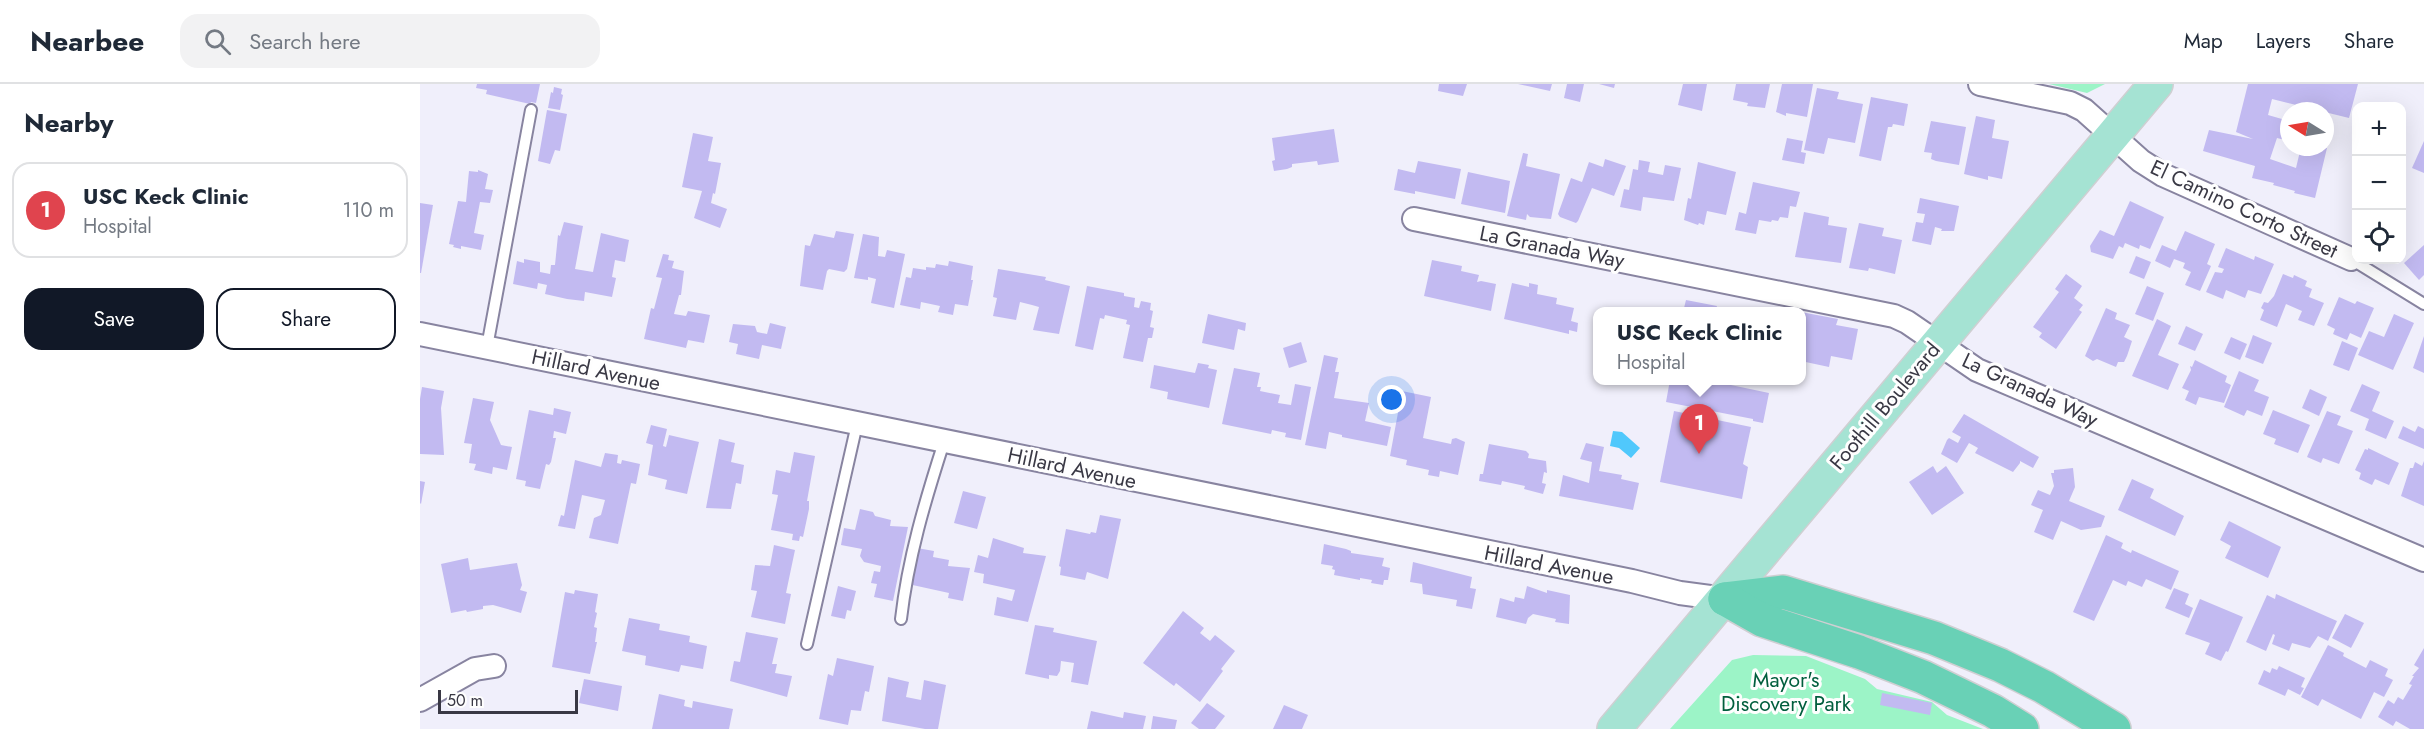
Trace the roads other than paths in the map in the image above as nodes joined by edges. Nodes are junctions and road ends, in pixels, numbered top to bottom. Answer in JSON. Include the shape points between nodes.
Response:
{"nodes":[{"id":1,"x":1980,"y":84,"type":"edge"},
{"id":2,"x":2156,"y":84,"type":"edge"},
{"id":3,"x":531,"y":110,"type":"dead end"},
{"id":4,"x":2112,"y":136,"type":"junction"},
{"id":5,"x":1414,"y":219,"type":"dead end"},
{"id":6,"x":2351,"y":259,"type":"joint"},
{"id":7,"x":2424,"y":304,"type":"edge"},
{"id":8,"x":420,"y":334,"type":"edge"},
{"id":9,"x":1937,"y":345,"type":"junction"},
{"id":10,"x":487,"y":347,"type":"junction"},
{"id":11,"x":857,"y":424,"type":"junction"},
{"id":12,"x":944,"y":442,"type":"junction"},
{"id":13,"x":2424,"y":560,"type":"edge"},
{"id":14,"x":1725,"y":599,"type":"junction"},
{"id":15,"x":901,"y":620,"type":"dead end"},
{"id":16,"x":807,"y":644,"type":"dead end"},
{"id":17,"x":494,"y":666,"type":"dead end"},
{"id":18,"x":420,"y":700,"type":"edge"},
{"id":19,"x":1614,"y":729,"type":"edge"},
{"id":20,"x":2022,"y":729,"type":"edge"},
{"id":21,"x":2114,"y":729,"type":"edge"}],
"edges":[{"from":1,"to":4,"type":"street","name":"El Camino Corto Street","via":[[2070,103],[2084,110]]},
{"from":2,"to":4,"type":"main road","name":"Foothill Boulevard"},
{"from":3,"to":10,"type":"lane"},
{"from":4,"to":6,"type":"street","name":"El Camino Corto Street","via":[[2163,175]]},
{"from":4,"to":9,"type":"main road","name":"Foothill Boulevard"},
{"from":5,"to":9,"type":"street","name":"La Granada Way","via":[[1894,316]]},
{"from":6,"to":7,"type":"lane"},
{"from":8,"to":10,"type":"street","name":"Hillard Avenue"},
{"from":9,"to":13,"type":"street","name":"La Granada Way","via":[[1977,370]]},
{"from":9,"to":14,"type":"main road","name":"Foothill Boulevard"},
{"from":10,"to":11,"type":"street","name":"Hillard Avenue"},
{"from":11,"to":12,"type":"street","name":"Hillard Avenue"},
{"from":11,"to":16,"type":"lane"},
{"from":12,"to":14,"type":"street","name":"Hillard Avenue"},
{"from":12,"to":15,"type":"lane","via":[[916,532]]},
{"from":14,"to":19,"type":"main road","name":"Foothill Boulevard"},
{"from":14,"to":20,"type":"highway","name":"Hillard Avenue","via":[[1762,620],[1923,676]]},
{"from":14,"to":21,"type":"highway","name":"Hillard Avenue","via":[[1783,592],[1935,639],[2044,687]]},
{"from":17,"to":18,"type":"street","via":[[475,669]]}]}
